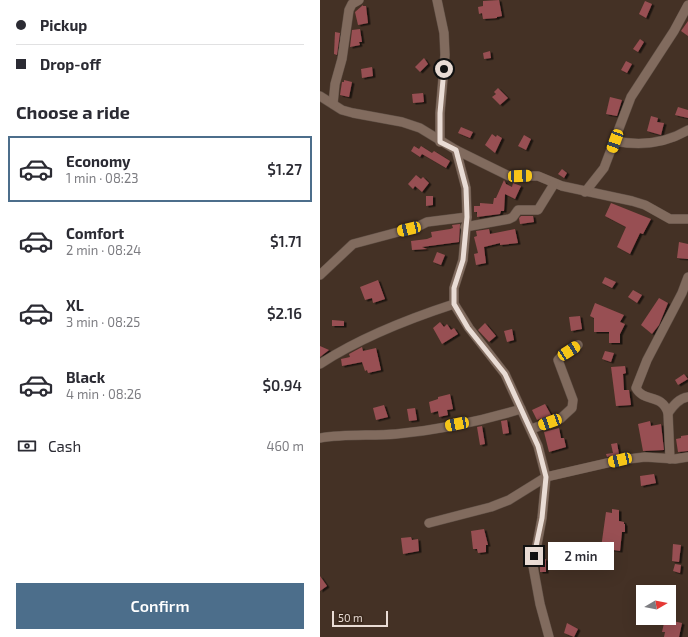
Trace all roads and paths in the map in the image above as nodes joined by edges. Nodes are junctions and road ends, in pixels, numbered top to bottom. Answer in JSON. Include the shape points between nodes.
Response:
{"nodes":[{"id":1,"x":359,"y":0,"type":"edge"},
{"id":2,"x":437,"y":0,"type":"edge"},
{"id":3,"x":688,"y":5,"type":"edge"},
{"id":4,"x":320,"y":96,"type":"edge"},
{"id":5,"x":333,"y":104,"type":"junction"},
{"id":6,"x":688,"y":130,"type":"edge"},
{"id":7,"x":615,"y":141,"type":"junction"},
{"id":8,"x":440,"y":142,"type":"junction"},
{"id":9,"x":456,"y":150,"type":"junction"},
{"id":10,"x":554,"y":184,"type":"junction"},
{"id":11,"x":586,"y":192,"type":"junction"},
{"id":12,"x":467,"y":217,"type":"junction"},
{"id":13,"x":688,"y":219,"type":"edge"},
{"id":14,"x":465,"y":227,"type":"junction"},
{"id":15,"x":320,"y":275,"type":"edge"},
{"id":16,"x":688,"y":277,"type":"edge"},
{"id":17,"x":454,"y":304,"type":"junction"},
{"id":18,"x":578,"y":345,"type":"dead end"},
{"id":19,"x":320,"y":364,"type":"edge"},
{"id":20,"x":688,"y":397,"type":"edge"},
{"id":21,"x":521,"y":409,"type":"junction"},
{"id":22,"x":668,"y":413,"type":"junction"},
{"id":23,"x":531,"y":429,"type":"junction"},
{"id":24,"x":320,"y":438,"type":"edge"},
{"id":25,"x":688,"y":456,"type":"edge"},
{"id":26,"x":670,"y":459,"type":"junction"},
{"id":27,"x":546,"y":477,"type":"junction"},
{"id":28,"x":429,"y":524,"type":"dead end"},
{"id":29,"x":549,"y":637,"type":"edge"}],
"edges":[{"from":1,"to":5,"type":"street","via":[[352,4],[349,10]]},
{"from":2,"to":8,"type":"street","via":[[445,49]]},
{"from":3,"to":7,"type":"street","via":[[631,98]]},
{"from":4,"to":5,"type":"street"},
{"from":5,"to":8,"type":"street","via":[[353,113],[414,126]]},
{"from":6,"to":7,"type":"street","via":[[665,140],[631,144]]},
{"from":7,"to":11,"type":"street","via":[[599,176]]},
{"from":8,"to":9,"type":"street"},
{"from":9,"to":10,"type":"street","via":[[509,176],[538,176]]},
{"from":9,"to":12,"type":"street","via":[[466,188]]},
{"from":10,"to":11,"type":"street"},
{"from":10,"to":14,"type":"street","via":[[538,210],[518,210],[509,219]]},
{"from":11,"to":13,"type":"street","via":[[645,205],[670,219]]},
{"from":12,"to":14,"type":"street"},
{"from":12,"to":15,"type":"street","via":[[427,222],[353,244]]},
{"from":14,"to":17,"type":"street","via":[[463,260],[454,288]]},
{"from":16,"to":22,"type":"street","via":[[636,388],[642,394],[660,400]]},
{"from":17,"to":19,"type":"street","via":[[362,339]]},
{"from":17,"to":21,"type":"street","via":[[468,328],[505,374]]},
{"from":18,"to":23,"type":"street","via":[[558,360],[572,400],[572,408],[560,419]]},
{"from":20,"to":22,"type":"street","via":[[674,405]]},
{"from":21,"to":23,"type":"street"},
{"from":21,"to":24,"type":"street","via":[[427,430],[377,436]]},
{"from":22,"to":26,"type":"street"},
{"from":23,"to":27,"type":"street"},
{"from":25,"to":26,"type":"street"},
{"from":26,"to":27,"type":"street","via":[[645,457],[620,460]]},
{"from":27,"to":28,"type":"street","via":[[509,500]]},
{"from":27,"to":29,"type":"street","via":[[534,566]]}]}
